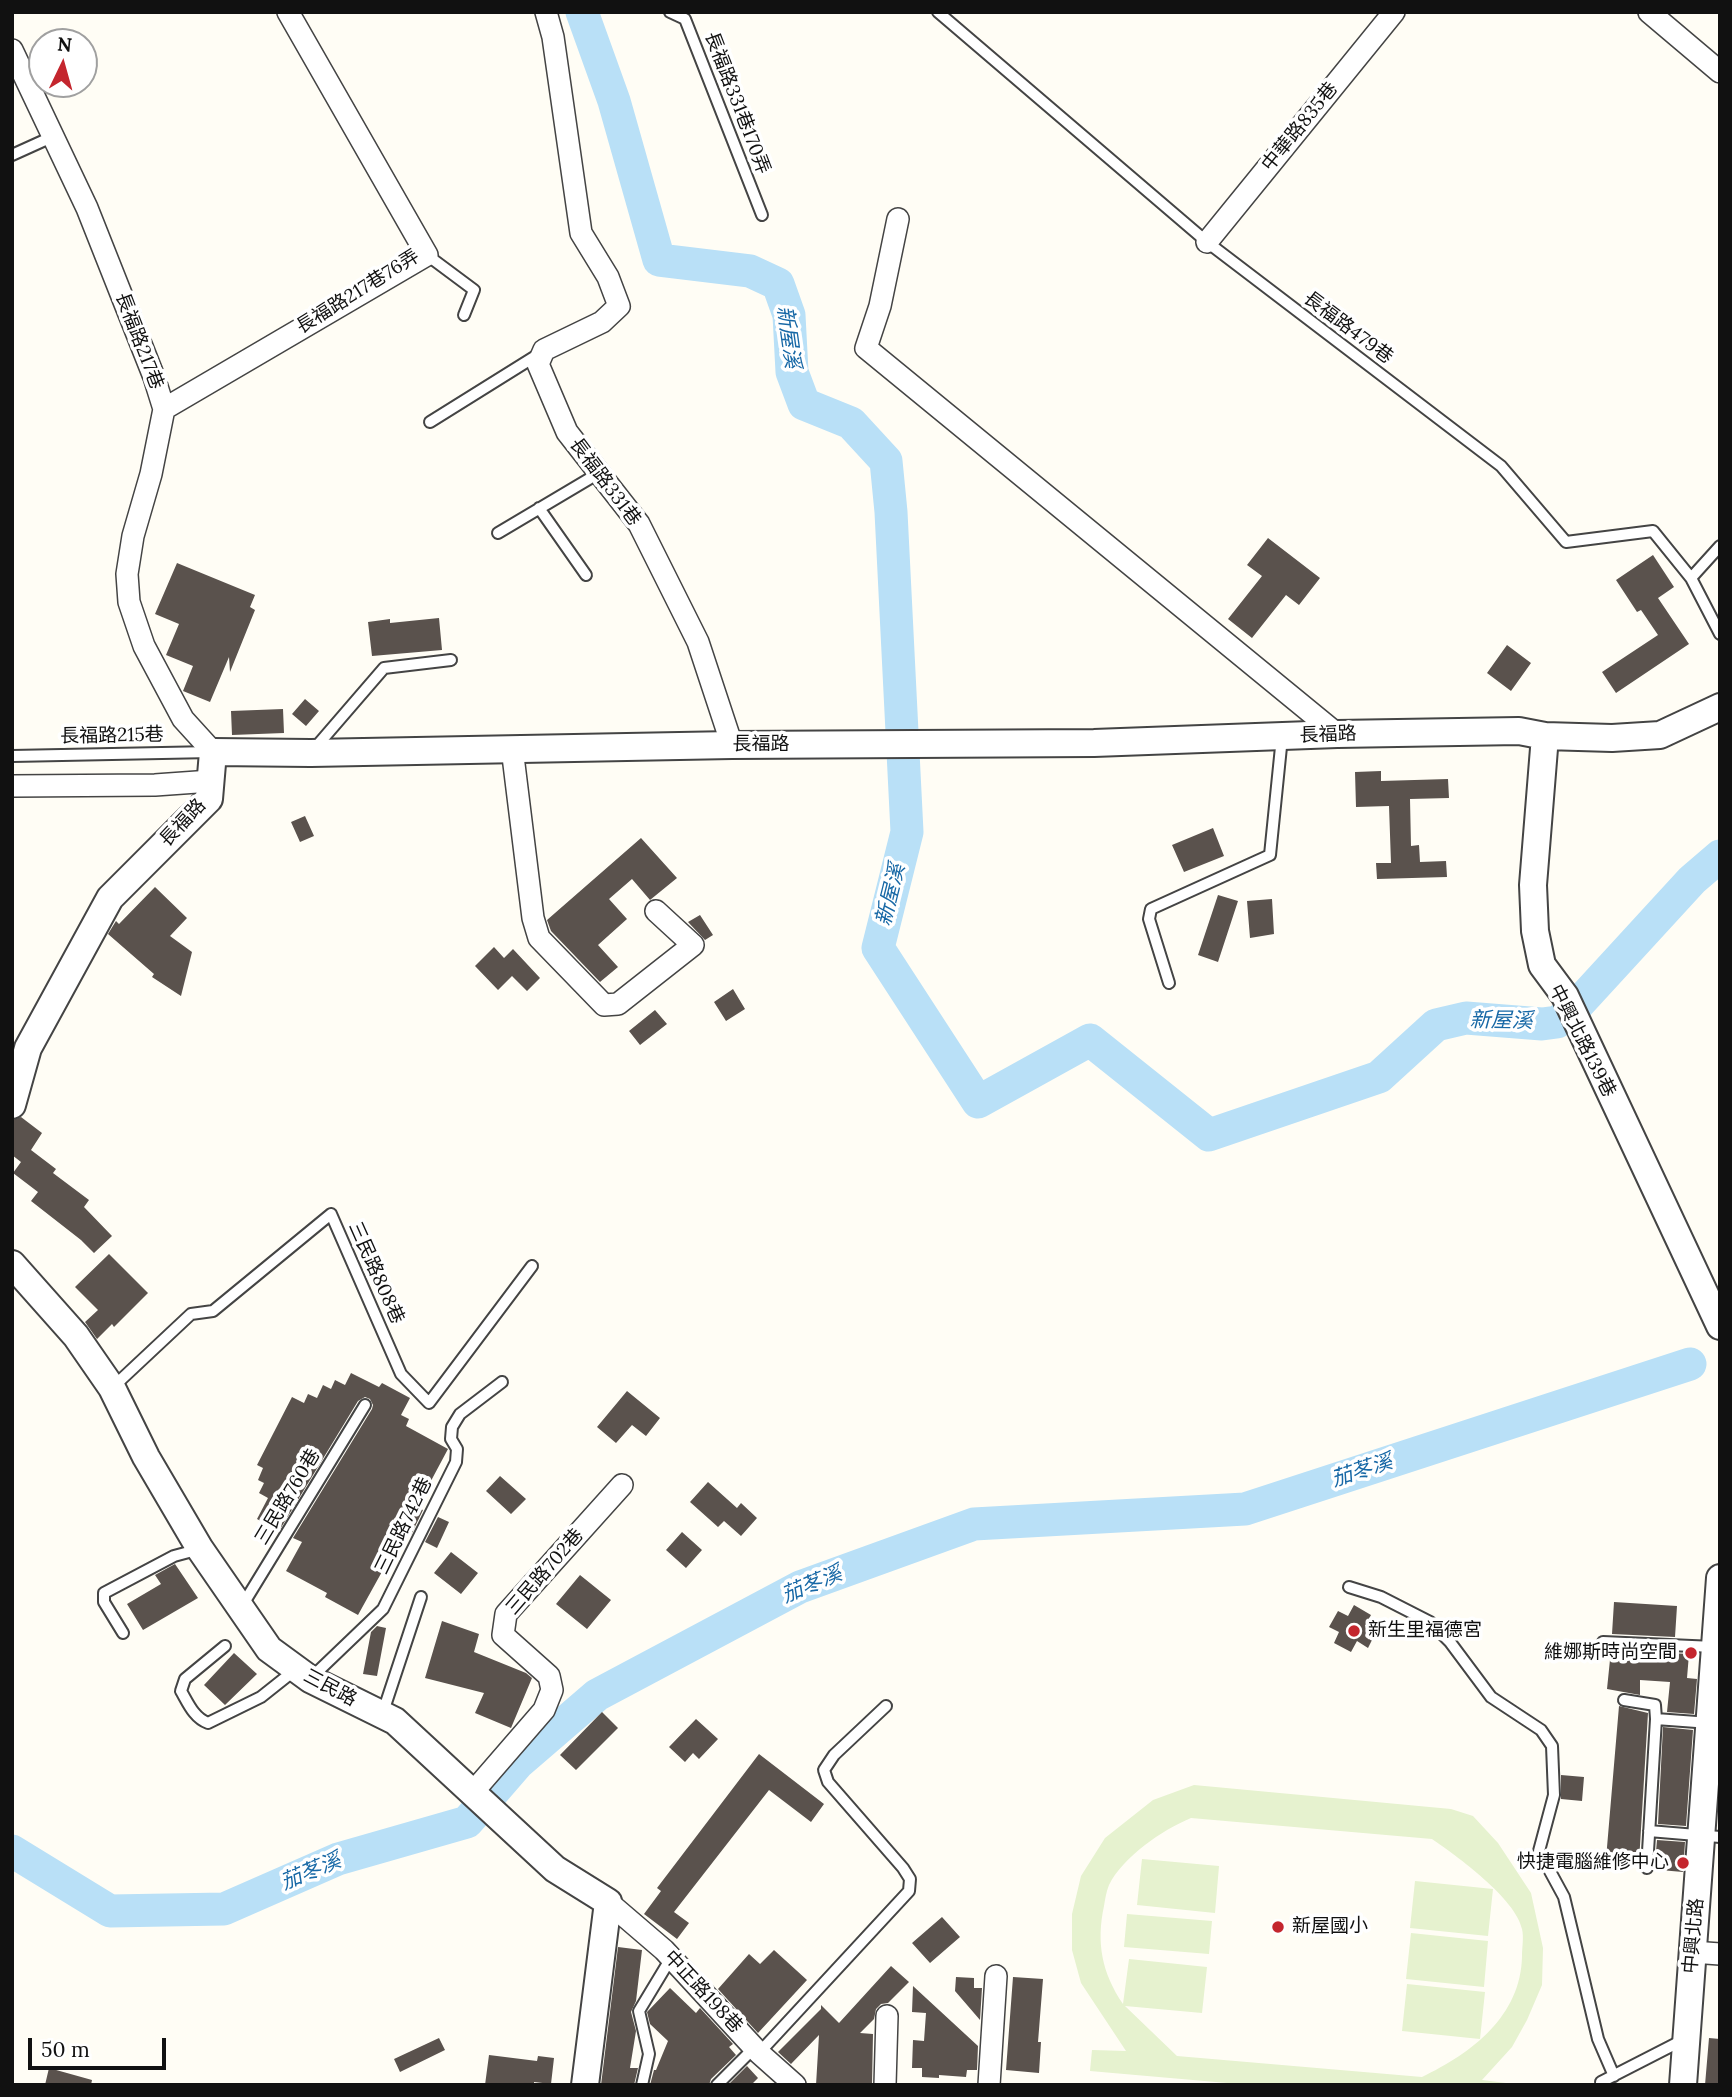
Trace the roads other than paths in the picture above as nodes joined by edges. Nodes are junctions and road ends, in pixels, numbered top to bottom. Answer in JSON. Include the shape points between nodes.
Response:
{"nodes":[{"id":1,"x":288,"y":12,"type":"edge"},
{"id":2,"x":546,"y":12,"type":"edge"},
{"id":3,"x":670,"y":12,"type":"edge"},
{"id":4,"x":938,"y":12,"type":"edge"},
{"id":5,"x":1394,"y":12,"type":"edge"},
{"id":6,"x":1649,"y":12,"type":"edge"},
{"id":7,"x":12,"y":50,"type":"edge"},
{"id":8,"x":1720,"y":72,"type":"edge"},
{"id":9,"x":54,"y":136,"type":"junction"},
{"id":10,"x":12,"y":155,"type":"edge"},
{"id":11,"x":762,"y":215,"type":"dead end"},
{"id":12,"x":898,"y":219,"type":"dead end"},
{"id":13,"x":1207,"y":242,"type":"junction"},
{"id":14,"x":427,"y":255,"type":"junction"},
{"id":15,"x":464,"y":315,"type":"dead end"},
{"id":16,"x":544,"y":350,"type":"junction"},
{"id":17,"x":164,"y":409,"type":"junction"},
{"id":18,"x":430,"y":422,"type":"dead end"},
{"id":19,"x":598,"y":473,"type":"junction"},
{"id":20,"x":539,"y":508,"type":"junction"},
{"id":21,"x":498,"y":533,"type":"dead end"},
{"id":22,"x":1720,"y":546,"type":"edge"},
{"id":23,"x":586,"y":575,"type":"dead end"},
{"id":24,"x":1691,"y":578,"type":"junction"},
{"id":25,"x":1720,"y":634,"type":"edge"},
{"id":26,"x":451,"y":660,"type":"dead end"},
{"id":27,"x":1720,"y":707,"type":"edge"},
{"id":28,"x":1337,"y":734,"type":"junction"},
{"id":29,"x":1545,"y":736,"type":"junction"},
{"id":30,"x":1282,"y":737,"type":"junction"},
{"id":31,"x":732,"y":745,"type":"junction"},
{"id":32,"x":512,"y":748,"type":"junction"},
{"id":33,"x":213,"y":752,"type":"junction"},
{"id":34,"x":311,"y":753,"type":"junction"},
{"id":35,"x":12,"y":756,"type":"edge"},
{"id":36,"x":211,"y":782,"type":"junction"},
{"id":37,"x":12,"y":786,"type":"edge"},
{"id":38,"x":656,"y":911,"type":"dead end"},
{"id":39,"x":1169,"y":983,"type":"dead end"},
{"id":40,"x":12,"y":1105,"type":"edge"},
{"id":41,"x":12,"y":1264,"type":"edge"},
{"id":42,"x":533,"y":1266,"type":"dead end"},
{"id":43,"x":1720,"y":1326,"type":"edge"},
{"id":44,"x":502,"y":1382,"type":"dead end"},
{"id":45,"x":112,"y":1388,"type":"junction"},
{"id":46,"x":365,"y":1405,"type":"dead end"},
{"id":47,"x":622,"y":1485,"type":"dead end"},
{"id":48,"x":200,"y":1549,"type":"junction"},
{"id":49,"x":1720,"y":1578,"type":"edge"},
{"id":50,"x":1349,"y":1587,"type":"dead end"},
{"id":51,"x":421,"y":1597,"type":"dead end"},
{"id":52,"x":241,"y":1608,"type":"junction"},
{"id":53,"x":123,"y":1633,"type":"dead end"},
{"id":54,"x":1603,"y":1642,"type":"dead end"},
{"id":55,"x":1717,"y":1642,"type":"edge"},
{"id":56,"x":225,"y":1646,"type":"dead end"},
{"id":57,"x":302,"y":1674,"type":"junction"},
{"id":58,"x":1624,"y":1700,"type":"dead end"},
{"id":59,"x":886,"y":1706,"type":"dead end"},
{"id":60,"x":382,"y":1715,"type":"junction"},
{"id":61,"x":1656,"y":1719,"type":"junction"},
{"id":62,"x":1715,"y":1723,"type":"edge"},
{"id":63,"x":480,"y":1798,"type":"junction"},
{"id":64,"x":1649,"y":1831,"type":"junction"},
{"id":65,"x":1711,"y":1837,"type":"edge"},
{"id":66,"x":1647,"y":1868,"type":"dead end"},
{"id":67,"x":608,"y":1902,"type":"junction"},
{"id":68,"x":1692,"y":1952,"type":"junction"},
{"id":69,"x":1720,"y":1954,"type":"edge"},
{"id":70,"x":671,"y":1958,"type":"junction"},
{"id":71,"x":996,"y":1976,"type":"dead end"},
{"id":72,"x":887,"y":2016,"type":"dead end"},
{"id":73,"x":1685,"y":2039,"type":"junction"},
{"id":74,"x":757,"y":2050,"type":"junction"},
{"id":75,"x":1614,"y":2076,"type":"junction"},
{"id":76,"x":1601,"y":2082,"type":"dead end"},
{"id":77,"x":584,"y":2085,"type":"edge"},
{"id":78,"x":642,"y":2085,"type":"edge"},
{"id":79,"x":717,"y":2085,"type":"edge"},
{"id":80,"x":795,"y":2085,"type":"edge"},
{"id":81,"x":884,"y":2085,"type":"edge"},
{"id":82,"x":989,"y":2085,"type":"edge"},
{"id":83,"x":1683,"y":2085,"type":"edge"}],
"edges":[{"from":1,"to":14,"type":"street","name":"長福路217巷76弄"},
{"from":2,"to":16,"type":"street","via":[[581,233],[608,276],[619,306],[602,323]]},
{"from":3,"to":11,"type":"lane","name":"長福路331巷170弄","via":[[685,19]]},
{"from":4,"to":13,"type":"lane","name":"長福路479巷"},
{"from":5,"to":13,"type":"street","name":"中華路835巷"},
{"from":6,"to":8,"type":"street"},
{"from":7,"to":9,"type":"street","name":"長福路217巷"},
{"from":9,"to":10,"type":"lane"},
{"from":9,"to":17,"type":"street","name":"長福路217巷"},
{"from":12,"to":28,"type":"street","via":[[866,348]]},
{"from":13,"to":24,"type":"lane","name":"長福路479巷","via":[[1501,466],[1566,542],[1653,531]]},
{"from":14,"to":15,"type":"lane","via":[[474,290]]},
{"from":14,"to":17,"type":"street","name":"長福路217巷76弄"},
{"from":16,"to":18,"type":"lane"},
{"from":16,"to":19,"type":"street","name":"長福路331巷","via":[[538,363],[567,432]]},
{"from":17,"to":33,"type":"street","name":"長福路217巷","via":[[133,536],[127,573],[130,602],[144,646],[183,719]]},
{"from":19,"to":20,"type":"lane"},
{"from":19,"to":31,"type":"street","name":"長福路331巷","via":[[639,524],[698,642]]},
{"from":20,"to":21,"type":"lane"},
{"from":20,"to":23,"type":"lane"},
{"from":22,"to":24,"type":"lane"},
{"from":24,"to":25,"type":"lane","name":"長福路479巷"},
{"from":26,"to":34,"type":"lane","via":[[384,668]]},
{"from":27,"to":29,"type":"street","name":"長福路","via":[[1660,735]]},
{"from":28,"to":29,"type":"street","name":"長福路","via":[[1519,732]]},
{"from":28,"to":30,"type":"street","name":"長福路"},
{"from":29,"to":43,"type":"street","name":"中興北路139巷","via":[[1534,885],[1535,931],[1542,965],[1565,996]]},
{"from":30,"to":31,"type":"street","name":"長福路"},
{"from":30,"to":39,"type":"lane","via":[[1270,855],[1151,909],[1149,919]]},
{"from":31,"to":32,"type":"street","name":"長福路"},
{"from":32,"to":34,"type":"street","name":"長福路"},
{"from":32,"to":38,"type":"street","via":[[539,938],[604,1005],[618,1004],[693,945]]},
{"from":33,"to":34,"type":"street","name":"長福路"},
{"from":33,"to":35,"type":"lane","name":"長福路215巷"},
{"from":33,"to":36,"type":"street","name":"長福路"},
{"from":36,"to":37,"type":"street"},
{"from":36,"to":40,"type":"street","name":"長福路","via":[[209,799],[110,898],[28,1048]]},
{"from":41,"to":45,"type":"street","name":"三民路","via":[[76,1336]]},
{"from":42,"to":45,"type":"lane","name":"三民路808巷","via":[[429,1403],[401,1374],[331,1214],[213,1311],[191,1314]]},
{"from":44,"to":57,"type":"lane","name":"三民路742巷","via":[[460,1414],[452,1427],[456,1462],[383,1609]]},
{"from":45,"to":48,"type":"street","name":"三民路"},
{"from":46,"to":52,"type":"lane","name":"三民路760巷"},
{"from":47,"to":63,"type":"street","name":"三民路702巷","via":[[506,1614],[503,1635],[549,1676],[552,1690],[544,1710]]},
{"from":48,"to":52,"type":"street","name":"三民路"},
{"from":48,"to":53,"type":"lane","via":[[174,1556],[104,1593],[104,1602]]},
{"from":49,"to":55,"type":"street","name":"中興北路"},
{"from":50,"to":75,"type":"lane","via":[[1381,1597],[1430,1622],[1491,1697],[1541,1730],[1552,1746],[1554,1795],[1539,1851],[1564,1897],[1598,2039]]},
{"from":51,"to":60,"type":"lane"},
{"from":52,"to":57,"type":"street","name":"三民路","via":[[268,1649]]},
{"from":54,"to":55,"type":"lane"},
{"from":55,"to":62,"type":"street","name":"中興北路"},
{"from":56,"to":57,"type":"lane","via":[[185,1679],[181,1691],[194,1713],[208,1723]]},
{"from":57,"to":60,"type":"street","name":"三民路"},
{"from":58,"to":61,"type":"lane","via":[[1655,1705]]},
{"from":59,"to":74,"type":"lane","via":[[824,1770],[828,1782],[903,1868],[910,1879],[909,1891]]},
{"from":60,"to":63,"type":"street","name":"三民路","via":[[396,1721]]},
{"from":61,"to":62,"type":"lane"},
{"from":61,"to":64,"type":"lane"},
{"from":62,"to":65,"type":"street","name":"中興北路"},
{"from":63,"to":67,"type":"street","name":"三民路","via":[[555,1869]]},
{"from":64,"to":65,"type":"lane"},
{"from":64,"to":66,"type":"lane"},
{"from":65,"to":68,"type":"street","name":"中興北路"},
{"from":67,"to":70,"type":"street","name":"中正路198巷"},
{"from":67,"to":77,"type":"street"},
{"from":68,"to":69,"type":"street"},
{"from":68,"to":73,"type":"street","name":"中興北路"},
{"from":70,"to":74,"type":"street","name":"中正路198巷"},
{"from":70,"to":78,"type":"lane","via":[[639,2011],[649,2054]]},
{"from":71,"to":82,"type":"street"},
{"from":72,"to":81,"type":"street"},
{"from":73,"to":75,"type":"lane"},
{"from":73,"to":83,"type":"street","name":"中興北路"},
{"from":74,"to":79,"type":"lane"},
{"from":74,"to":80,"type":"street","name":"中正路198巷"},
{"from":75,"to":76,"type":"lane"}]}
